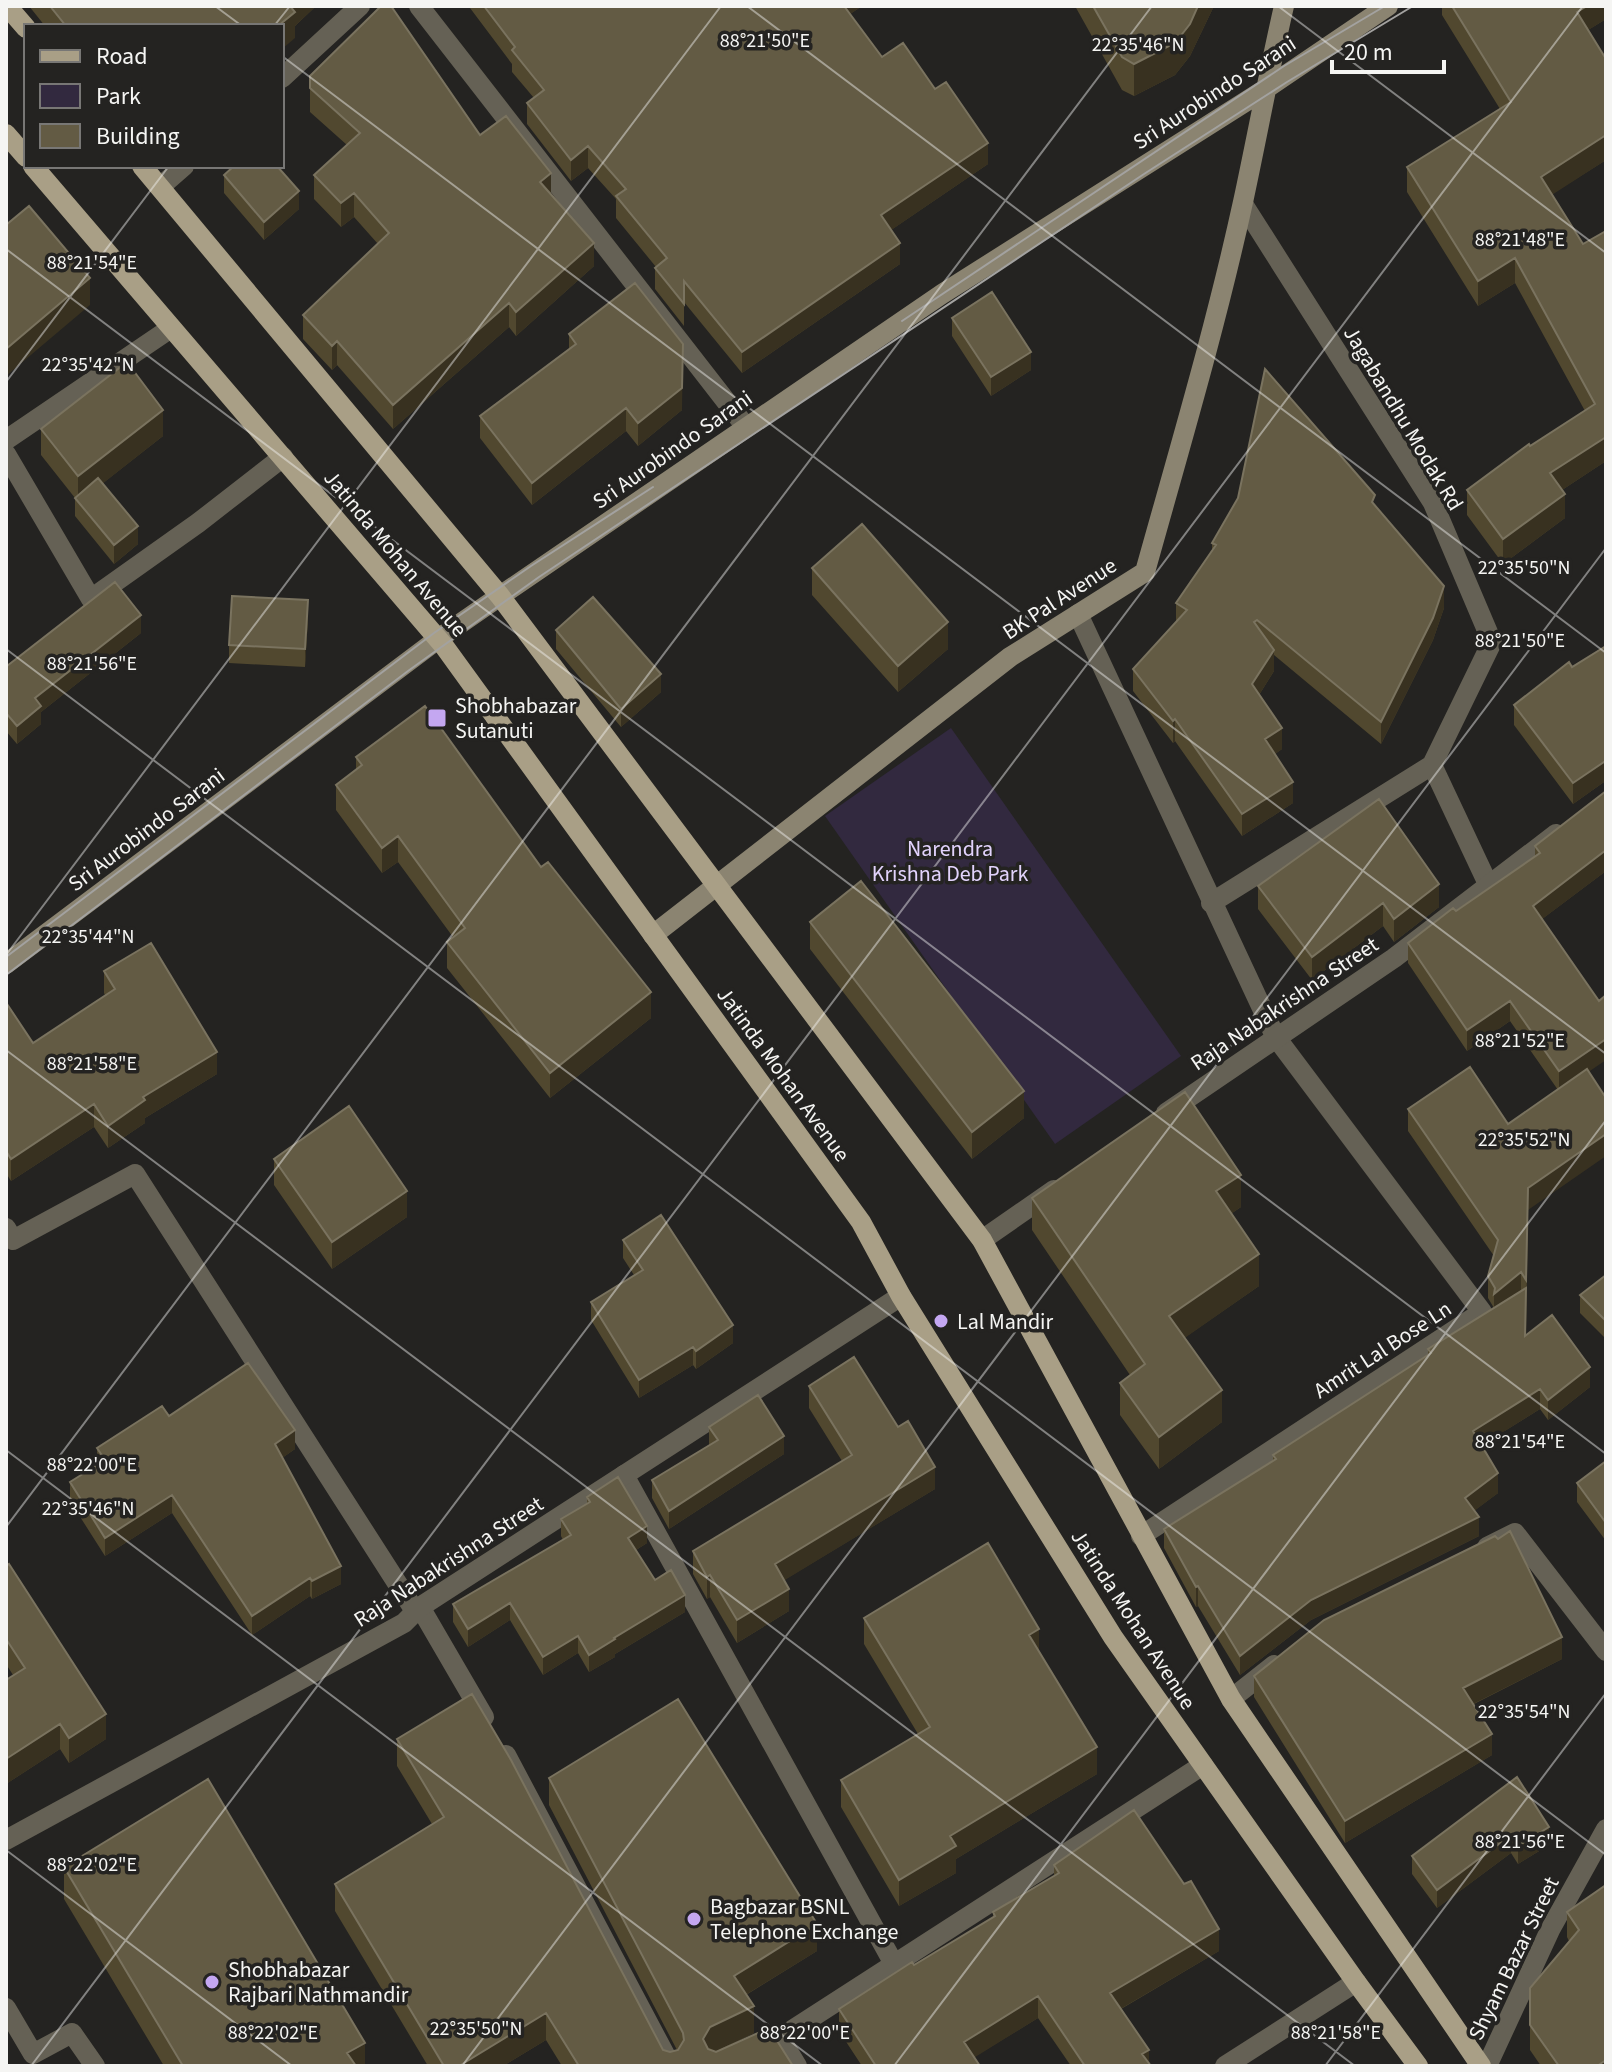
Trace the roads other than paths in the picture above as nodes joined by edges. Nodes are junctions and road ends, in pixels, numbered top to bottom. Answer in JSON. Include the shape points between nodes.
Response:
{"nodes":[{"id":1,"x":7,"y":6,"type":"edge"},
{"id":2,"x":360,"y":6,"type":"edge"},
{"id":3,"x":419,"y":6,"type":"edge"},
{"id":4,"x":1284,"y":6,"type":"edge"},
{"id":5,"x":1388,"y":6,"type":"edge"},
{"id":6,"x":24,"y":26,"type":"edge"},
{"id":7,"x":284,"y":76,"type":"edge"},
{"id":8,"x":1264,"y":90,"type":"junction"},
{"id":9,"x":6,"y":134,"type":"edge"},
{"id":10,"x":24,"y":155,"type":"edge"},
{"id":11,"x":35,"y":168,"type":"edge"},
{"id":12,"x":144,"y":168,"type":"edge"},
{"id":13,"x":182,"y":168,"type":"edge"},
{"id":14,"x":160,"y":187,"type":"junction"},
{"id":15,"x":1243,"y":204,"type":"junction"},
{"id":16,"x":171,"y":328,"type":"junction"},
{"id":17,"x":746,"y":427,"type":"junction"},
{"id":18,"x":6,"y":440,"type":"edge"},
{"id":19,"x":6,"y":454,"type":"edge"},
{"id":20,"x":283,"y":457,"type":"junction"},
{"id":21,"x":500,"y":596,"type":"junction"},
{"id":22,"x":1078,"y":614,"type":"junction"},
{"id":23,"x":438,"y":639,"type":"junction"},
{"id":24,"x":1432,"y":765,"type":"junction"},
{"id":25,"x":1569,"y":823,"type":"edge"},
{"id":26,"x":1488,"y":884,"type":"junction"},
{"id":27,"x":717,"y":887,"type":"junction"},
{"id":28,"x":1211,"y":903,"type":"junction"},
{"id":29,"x":653,"y":935,"type":"junction"},
{"id":30,"x":6,"y":964,"type":"edge"},
{"id":31,"x":1275,"y":1036,"type":"junction"},
{"id":32,"x":1148,"y":1125,"type":"edge"},
{"id":33,"x":1071,"y":1178,"type":"edge"},
{"id":34,"x":6,"y":1228,"type":"edge"},
{"id":35,"x":982,"y":1240,"type":"junction"},
{"id":36,"x":901,"y":1296,"type":"junction"},
{"id":37,"x":624,"y":1475,"type":"junction"},
{"id":38,"x":1141,"y":1536,"type":"junction"},
{"id":39,"x":1472,"y":1554,"type":"edge"},
{"id":40,"x":418,"y":1609,"type":"junction"},
{"id":41,"x":1292,"y":1651,"type":"edge"},
{"id":42,"x":1606,"y":1651,"type":"edge"},
{"id":43,"x":1231,"y":1699,"type":"junction"},
{"id":44,"x":1203,"y":1765,"type":"junction"},
{"id":45,"x":1606,"y":1829,"type":"edge"},
{"id":46,"x":6,"y":1840,"type":"edge"},
{"id":47,"x":894,"y":1964,"type":"junction"},
{"id":48,"x":1356,"y":1982,"type":"junction"},
{"id":49,"x":6,"y":2008,"type":"edge"},
{"id":50,"x":780,"y":2038,"type":"junction"},
{"id":51,"x":95,"y":2066,"type":"edge"},
{"id":52,"x":671,"y":2066,"type":"edge"},
{"id":53,"x":716,"y":2066,"type":"edge"},
{"id":54,"x":797,"y":2066,"type":"edge"},
{"id":55,"x":1225,"y":2066,"type":"edge"},
{"id":56,"x":1418,"y":2066,"type":"edge"},
{"id":57,"x":1484,"y":2066,"type":"edge"}],
"edges":[{"from":1,"to":6,"type":"main road"},
{"from":2,"to":7,"type":"street"},
{"from":3,"to":17,"type":"street"},
{"from":4,"to":8,"type":"main road","name":"BK Pal Avenue"},
{"from":5,"to":8,"type":"main road","name":"Sri Aurobindo Sarani"},
{"from":8,"to":15,"type":"main road","name":"BK Pal Avenue"},
{"from":8,"to":17,"type":"main road","name":"Sri Aurobindo Sarani","via":[[942,294]]},
{"from":9,"to":10,"type":"main road"},
{"from":11,"to":16,"type":"main road","name":"Jatinda Mohan Avenue"},
{"from":12,"to":14,"type":"main road"},
{"from":13,"to":14,"type":"street"},
{"from":14,"to":21,"type":"main road"},
{"from":15,"to":22,"type":"main road","name":"BK Pal Avenue","via":[[1145,572]]},
{"from":15,"to":24,"type":"street","name":"Jagabandhu Modak Rd","via":[[1433,503],[1492,642]]},
{"from":16,"to":18,"type":"street"},
{"from":16,"to":20,"type":"main road","name":"Jatinda Mohan Avenue"},
{"from":17,"to":21,"type":"main road","name":"Sri Aurobindo Sarani"},
{"from":19,"to":20,"type":"street","via":[[91,599]]},
{"from":20,"to":23,"type":"main road","name":"Jatinda Mohan Avenue"},
{"from":21,"to":23,"type":"main road","name":"Sri Aurobindo Sarani"},
{"from":21,"to":27,"type":"main road"},
{"from":22,"to":27,"type":"main road","name":"BK Pal Avenue","via":[[1010,657]]},
{"from":22,"to":28,"type":"street"},
{"from":23,"to":29,"type":"main road","name":"Jatinda Mohan Avenue"},
{"from":23,"to":30,"type":"main road","name":"Sri Aurobindo Sarani"},
{"from":24,"to":26,"type":"street"},
{"from":24,"to":28,"type":"street"},
{"from":25,"to":26,"type":"street","name":"Raja Nabakrishna Street"},
{"from":26,"to":31,"type":"street","name":"Raja Nabakrishna Street","via":[[1394,958]]},
{"from":27,"to":29,"type":"main road","name":"BK Pal Avenue"},
{"from":27,"to":35,"type":"main road"},
{"from":28,"to":31,"type":"street"},
{"from":29,"to":36,"type":"main road","name":"Jatinda Mohan Avenue","via":[[861,1222]]},
{"from":31,"to":32,"type":"street","name":"Raja Nabakrishna Street"},
{"from":31,"to":38,"type":"street","name":"Amrit Lal Bose Ln","via":[[1482,1312]]},
{"from":33,"to":35,"type":"street"},
{"from":34,"to":40,"type":"street","via":[[13,1240],[135,1174]]},
{"from":35,"to":38,"type":"main road"},
{"from":36,"to":37,"type":"street","name":"Raja Nabakrishna Street"},
{"from":36,"to":44,"type":"main road","name":"Jatinda Mohan Avenue","via":[[1113,1637]]},
{"from":37,"to":40,"type":"street","name":"Raja Nabakrishna Street"},
{"from":37,"to":47,"type":"street"},
{"from":38,"to":43,"type":"main road"},
{"from":39,"to":42,"type":"street","via":[[1515,1533]]},
{"from":40,"to":46,"type":"street","name":"Raja Nabakrishna Street","via":[[404,1623]]},
{"from":40,"to":52,"type":"street","via":[[495,1734]]},
{"from":41,"to":43,"type":"street"},
{"from":43,"to":57,"type":"main road"},
{"from":44,"to":47,"type":"street"},
{"from":44,"to":48,"type":"main road","name":"Jatinda Mohan Avenue"},
{"from":45,"to":57,"type":"street","name":"Shyam Bazar Street"},
{"from":47,"to":50,"type":"street"},
{"from":48,"to":55,"type":"street"},
{"from":48,"to":56,"type":"main road","name":"Jatinda Mohan Avenue"},
{"from":49,"to":51,"type":"street","via":[[33,2054],[72,2033]]},
{"from":50,"to":53,"type":"street"},
{"from":50,"to":54,"type":"street"}]}
